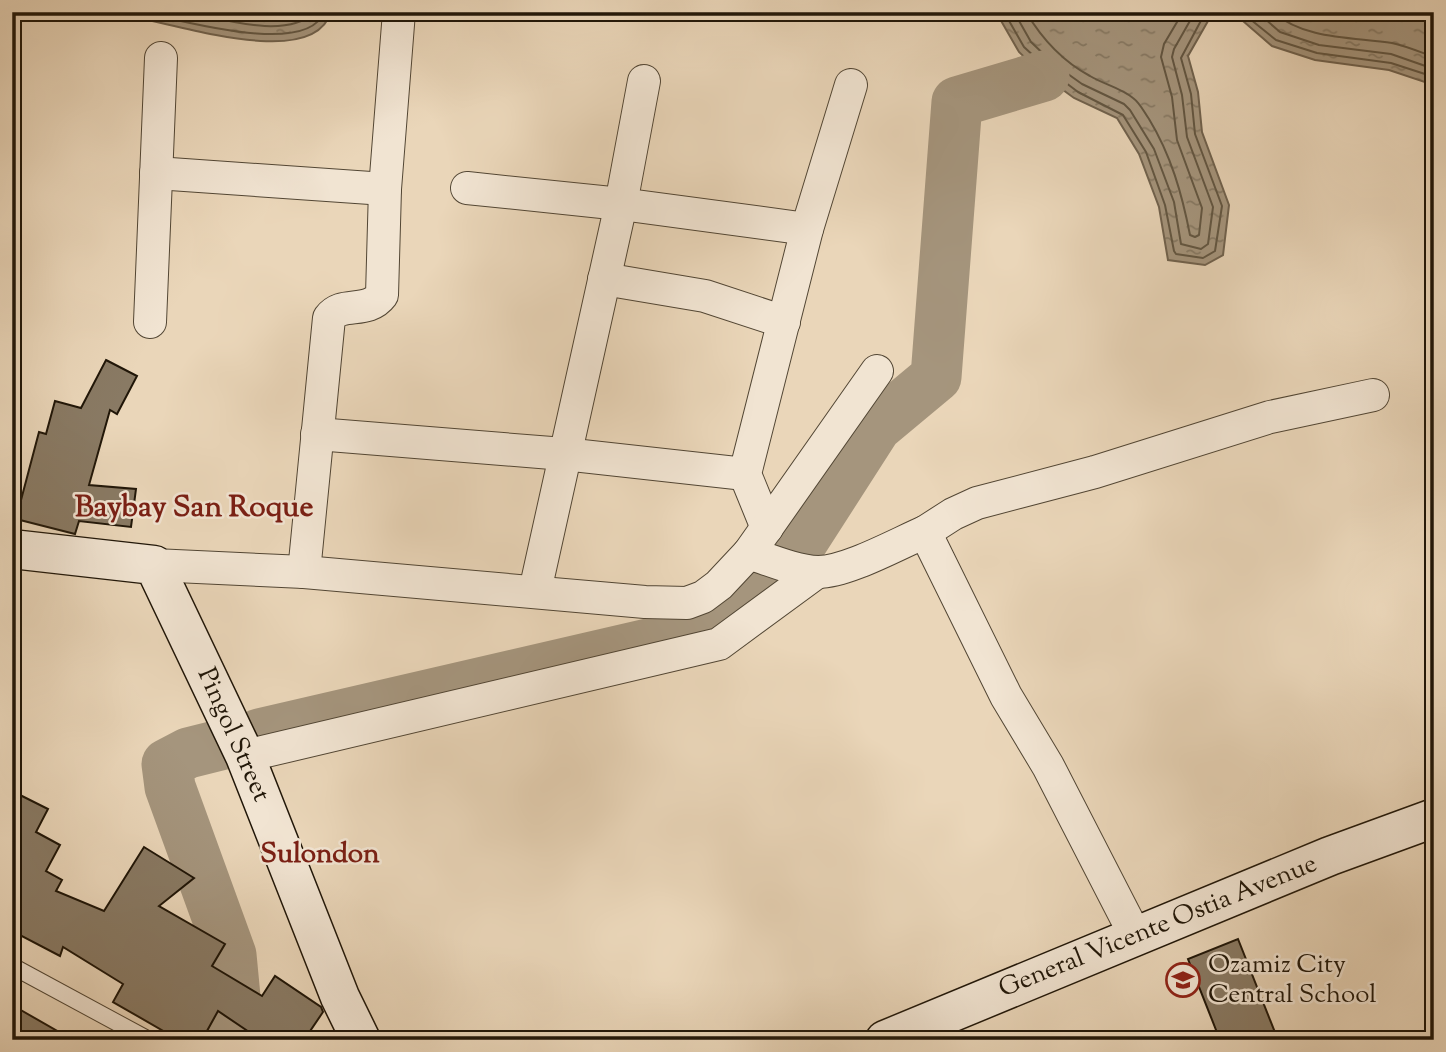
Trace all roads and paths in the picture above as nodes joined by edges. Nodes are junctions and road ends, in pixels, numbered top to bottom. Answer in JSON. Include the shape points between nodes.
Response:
{"nodes":[{"id":1,"x":398,"y":12,"type":"edge"},
{"id":2,"x":161,"y":58,"type":"dead end"},
{"id":3,"x":644,"y":81,"type":"dead end"},
{"id":4,"x":851,"y":85,"type":"dead end"},
{"id":5,"x":156,"y":173,"type":"junction"},
{"id":6,"x":467,"y":188,"type":"dead end"},
{"id":7,"x":384,"y":189,"type":"junction"},
{"id":8,"x":621,"y":204,"type":"junction"},
{"id":9,"x":807,"y":229,"type":"junction"},
{"id":10,"x":604,"y":279,"type":"junction"},
{"id":11,"x":150,"y":322,"type":"dead end"},
{"id":12,"x":784,"y":322,"type":"junction"},
{"id":13,"x":877,"y":371,"type":"dead end"},
{"id":14,"x":1373,"y":395,"type":"dead end"},
{"id":15,"x":317,"y":434,"type":"junction"},
{"id":16,"x":564,"y":454,"type":"junction"},
{"id":17,"x":745,"y":474,"type":"junction"},
{"id":18,"x":925,"y":532,"type":"junction"},
{"id":19,"x":758,"y":540,"type":"junction"},
{"id":20,"x":12,"y":549,"type":"edge"},
{"id":21,"x":154,"y":565,"type":"junction"},
{"id":22,"x":304,"y":572,"type":"junction"},
{"id":23,"x":817,"y":572,"type":"junction"},
{"id":24,"x":535,"y":591,"type":"junction"},
{"id":25,"x":245,"y":756,"type":"junction"},
{"id":26,"x":1434,"y":818,"type":"edge"},
{"id":27,"x":1136,"y":937,"type":"junction"},
{"id":28,"x":12,"y":966,"type":"edge"},
{"id":29,"x":149,"y":1040,"type":"edge"},
{"id":30,"x":361,"y":1040,"type":"edge"},
{"id":31,"x":885,"y":1040,"type":"edge"}],
"edges":[{"from":1,"to":7,"type":"street"},
{"from":2,"to":5,"type":"street"},
{"from":3,"to":8,"type":"street"},
{"from":4,"to":9,"type":"street"},
{"from":5,"to":7,"type":"street"},
{"from":5,"to":11,"type":"street"},
{"from":6,"to":8,"type":"street"},
{"from":7,"to":15,"type":"street","via":[[382,295],[376,303],[337,311],[329,318]]},
{"from":8,"to":9,"type":"street"},
{"from":8,"to":10,"type":"street"},
{"from":9,"to":12,"type":"street"},
{"from":10,"to":12,"type":"street","via":[[705,296]]},
{"from":10,"to":16,"type":"street"},
{"from":12,"to":17,"type":"street"},
{"from":13,"to":19,"type":"street"},
{"from":14,"to":18,"type":"street","via":[[1270,417],[977,503]]},
{"from":15,"to":16,"type":"street"},
{"from":15,"to":22,"type":"street"},
{"from":16,"to":17,"type":"street"},
{"from":16,"to":24,"type":"street"},
{"from":17,"to":19,"type":"street"},
{"from":18,"to":23,"type":"street","via":[[838,569]]},
{"from":18,"to":27,"type":"street","via":[[1006,696],[1048,766]]},
{"from":19,"to":23,"type":"street"},
{"from":19,"to":24,"type":"street","via":[[719,585],[687,603]]},
{"from":20,"to":21,"type":"street"},
{"from":21,"to":22,"type":"street"},
{"from":21,"to":25,"type":"street","name":"Pingol Street"},
{"from":22,"to":24,"type":"street"},
{"from":23,"to":25,"type":"street","via":[[719,644]]},
{"from":25,"to":30,"type":"street","name":"Pingol Street"},
{"from":26,"to":27,"type":"street","name":"General Vicente Ostia Avenue"},
{"from":27,"to":31,"type":"street","name":"General Vicente Ostia Avenue"},
{"from":28,"to":29,"type":"lane"}]}
